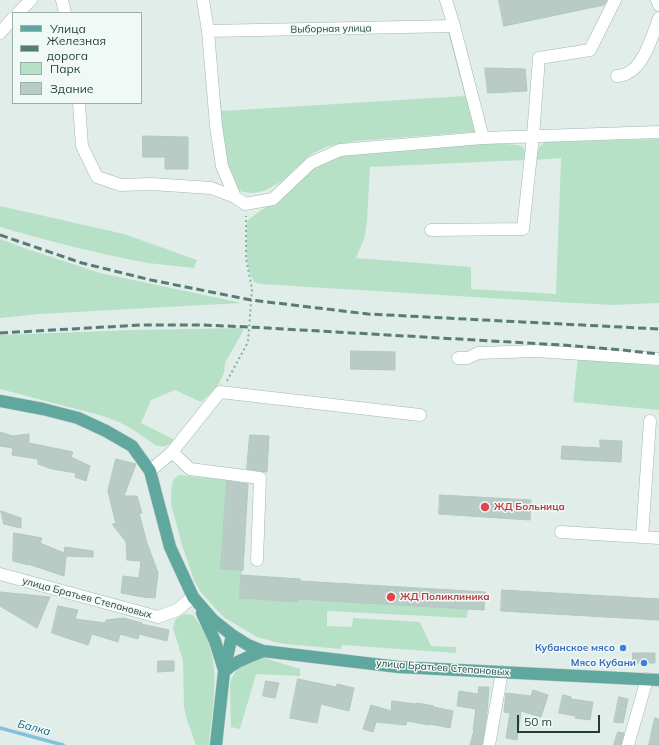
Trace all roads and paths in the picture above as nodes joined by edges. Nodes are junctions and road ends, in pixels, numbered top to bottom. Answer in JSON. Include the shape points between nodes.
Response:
{"nodes":[{"id":1,"x":31,"y":0,"type":"edge"},
{"id":2,"x":62,"y":0,"type":"edge"},
{"id":3,"x":203,"y":0,"type":"edge"},
{"id":4,"x":446,"y":0,"type":"edge"},
{"id":5,"x":615,"y":0,"type":"edge"},
{"id":6,"x":657,"y":0,"type":"edge"},
{"id":7,"x":659,"y":5,"type":"edge"},
{"id":8,"x":19,"y":12,"type":"edge"},
{"id":9,"x":65,"y":12,"type":"edge"},
{"id":10,"x":659,"y":18,"type":"edge"},
{"id":11,"x":12,"y":19,"type":"edge"},
{"id":12,"x":454,"y":26,"type":"junction"},
{"id":13,"x":208,"y":31,"type":"junction"},
{"id":14,"x":0,"y":33,"type":"edge"},
{"id":15,"x":617,"y":76,"type":"dead end"},
{"id":16,"x":79,"y":104,"type":"edge"},
{"id":17,"x":659,"y":132,"type":"edge"},
{"id":18,"x":533,"y":136,"type":"junction"},
{"id":19,"x":483,"y":138,"type":"junction"},
{"id":20,"x":240,"y":201,"type":"junction"},
{"id":21,"x":431,"y":230,"type":"dead end"},
{"id":22,"x":458,"y":358,"type":"dead end"},
{"id":23,"x":659,"y":360,"type":"edge"},
{"id":24,"x":220,"y":392,"type":"junction"},
{"id":25,"x":0,"y":401,"type":"edge"},
{"id":26,"x":420,"y":415,"type":"dead end"},
{"id":27,"x":650,"y":421,"type":"dead end"},
{"id":28,"x":172,"y":452,"type":"junction"},
{"id":29,"x":150,"y":471,"type":"junction"},
{"id":30,"x":561,"y":532,"type":"dead end"},
{"id":31,"x":642,"y":537,"type":"junction"},
{"id":32,"x":659,"y":538,"type":"edge"},
{"id":33,"x":257,"y":560,"type":"dead end"},
{"id":34,"x":0,"y":574,"type":"edge"},
{"id":35,"x":195,"y":599,"type":"junction"},
{"id":36,"x":232,"y":635,"type":"junction"},
{"id":37,"x":263,"y":651,"type":"junction"},
{"id":38,"x":224,"y":672,"type":"junction"},
{"id":39,"x":502,"y":672,"type":"junction"},
{"id":40,"x":647,"y":679,"type":"junction"},
{"id":41,"x":659,"y":680,"type":"edge"},
{"id":42,"x":216,"y":745,"type":"edge"},
{"id":43,"x":490,"y":745,"type":"edge"},
{"id":44,"x":628,"y":745,"type":"edge"}],
"edges":[{"from":1,"to":8,"type":"street"},
{"from":2,"to":9,"type":"street"},
{"from":3,"to":13,"type":"street"},
{"from":4,"to":12,"type":"street"},
{"from":5,"to":18,"type":"street","via":[[590,50],[539,58]]},
{"from":6,"to":7,"type":"street"},
{"from":10,"to":15,"type":"street","via":[[646,52],[639,62],[626,74]]},
{"from":11,"to":14,"type":"street"},
{"from":12,"to":13,"type":"street","name":"Выборная улица"},
{"from":12,"to":19,"type":"street"},
{"from":13,"to":20,"type":"street","via":[[222,166]]},
{"from":16,"to":20,"type":"street","via":[[82,146],[97,177],[121,185],[211,188]]},
{"from":17,"to":18,"type":"street"},
{"from":18,"to":19,"type":"street"},
{"from":18,"to":21,"type":"street","via":[[523,230]]},
{"from":19,"to":20,"type":"street","via":[[340,150],[311,163],[273,199]]},
{"from":20,"to":24,"type":"path","via":[[252,290],[248,342]]},
{"from":22,"to":23,"type":"street","via":[[468,358],[476,353],[536,352]]},
{"from":24,"to":26,"type":"street"},
{"from":24,"to":28,"type":"street"},
{"from":25,"to":29,"type":"main road","via":[[78,418],[106,431],[132,446]]},
{"from":27,"to":31,"type":"street"},
{"from":28,"to":29,"type":"street"},
{"from":28,"to":33,"type":"street","via":[[190,469],[260,478]]},
{"from":29,"to":35,"type":"main road","via":[[170,547]]},
{"from":30,"to":31,"type":"street"},
{"from":31,"to":32,"type":"street"},
{"from":34,"to":35,"type":"street","name":"улица Братьев Степановых","via":[[158,617],[177,610]]},
{"from":35,"to":36,"type":"main road","name":"улица Братьев Степановых","via":[[213,620]]},
{"from":35,"to":38,"type":"main road","via":[[212,634]]},
{"from":36,"to":37,"type":"main road","name":"улица Братьев Степановых"},
{"from":36,"to":38,"type":"main road"},
{"from":37,"to":38,"type":"main road","via":[[230,666]]},
{"from":37,"to":39,"type":"main road","name":"улица Братьев Степановых","via":[[399,667]]},
{"from":38,"to":42,"type":"main road"},
{"from":39,"to":40,"type":"main road","name":"улица Братьев Степановых"},
{"from":39,"to":43,"type":"street"},
{"from":40,"to":41,"type":"main road","name":"улица Братьев Степановых"},
{"from":40,"to":44,"type":"street"}]}
